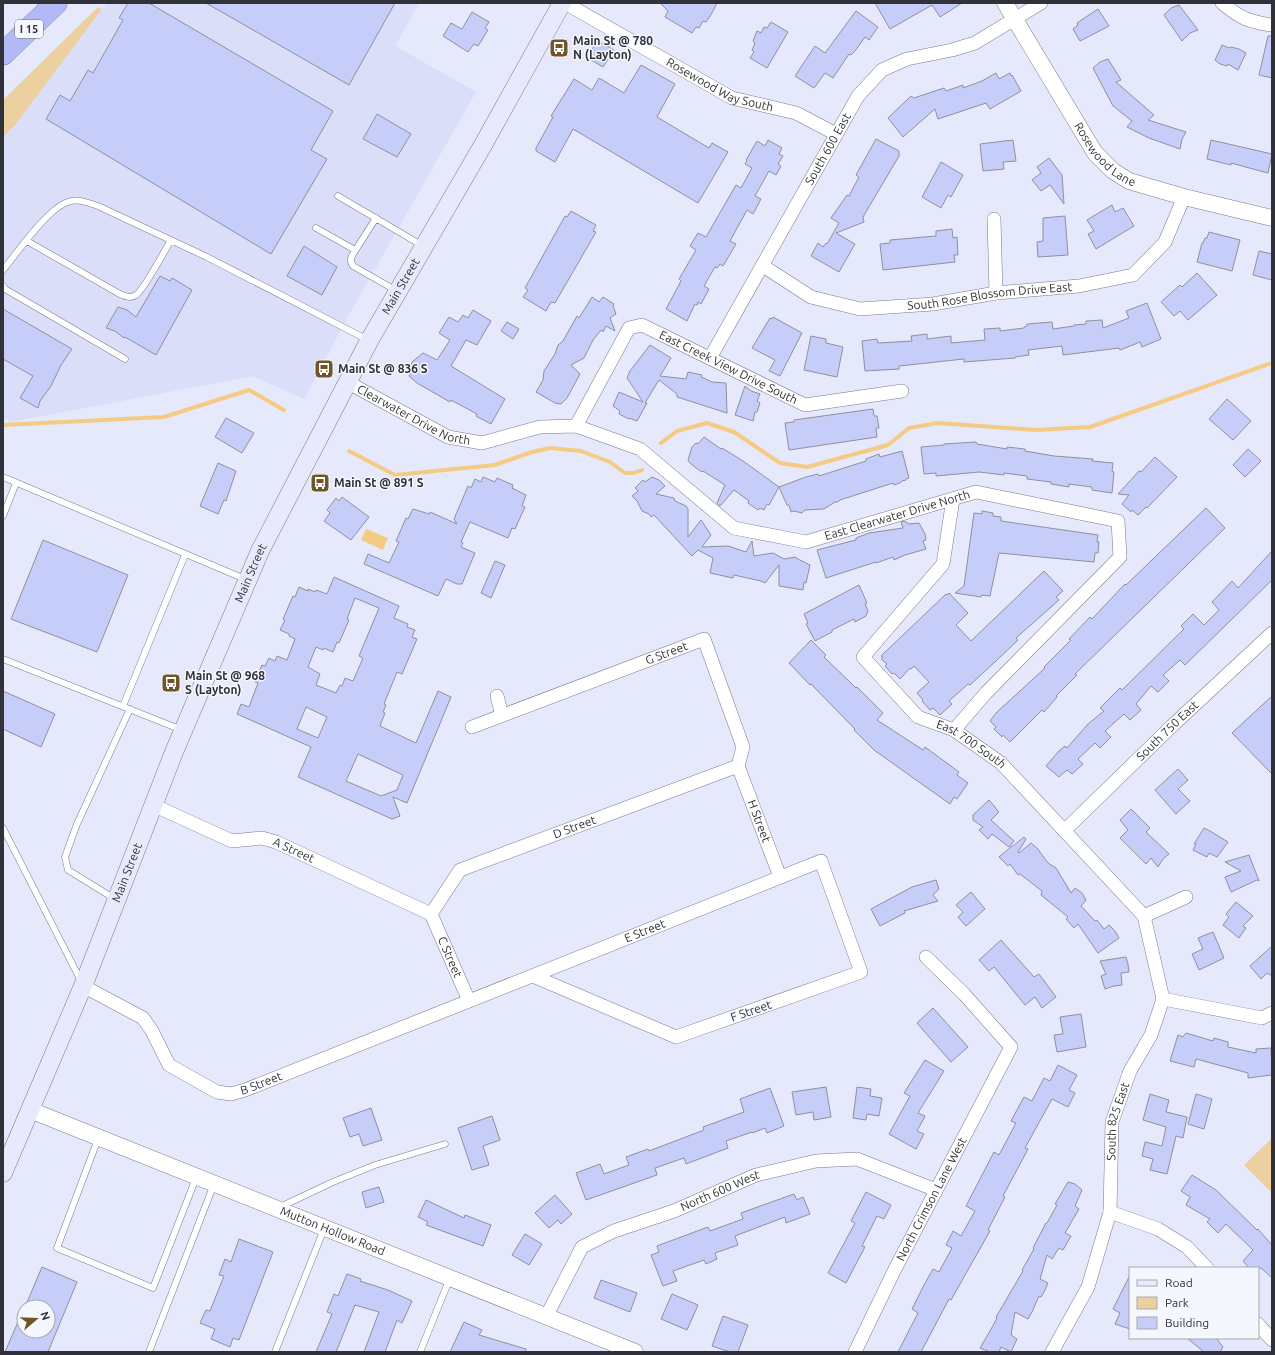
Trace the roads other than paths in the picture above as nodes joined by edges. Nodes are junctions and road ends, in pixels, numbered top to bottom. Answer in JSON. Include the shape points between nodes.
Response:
{"nodes":[{"id":1,"x":56,"y":3,"type":"edge"},
{"id":2,"x":562,"y":3,"type":"edge"},
{"id":3,"x":565,"y":3,"type":"edge"},
{"id":4,"x":1005,"y":3,"type":"edge"},
{"id":5,"x":1041,"y":3,"type":"edge"},
{"id":6,"x":1222,"y":3,"type":"edge"},
{"id":7,"x":1014,"y":19,"type":"junction"},
{"id":8,"x":1272,"y":26,"type":"edge"},
{"id":9,"x":3,"y":54,"type":"edge"},
{"id":10,"x":836,"y":134,"type":"junction"},
{"id":11,"x":338,"y":196,"type":"dead end"},
{"id":12,"x":1184,"y":197,"type":"junction"},
{"id":13,"x":376,"y":218,"type":"junction"},
{"id":14,"x":1272,"y":218,"type":"edge"},
{"id":15,"x":994,"y":219,"type":"dead end"},
{"id":16,"x":316,"y":228,"type":"dead end"},
{"id":17,"x":27,"y":240,"type":"junction"},
{"id":18,"x":171,"y":240,"type":"junction"},
{"id":19,"x":424,"y":247,"type":"junction"},
{"id":20,"x":355,"y":250,"type":"junction"},
{"id":21,"x":762,"y":266,"type":"junction"},
{"id":22,"x":3,"y":270,"type":"edge"},
{"id":23,"x":3,"y":286,"type":"edge"},
{"id":24,"x":398,"y":292,"type":"junction"},
{"id":25,"x":996,"y":293,"type":"junction"},
{"id":26,"x":369,"y":341,"type":"junction"},
{"id":27,"x":710,"y":358,"type":"junction"},
{"id":28,"x":125,"y":359,"type":"dead end"},
{"id":29,"x":347,"y":382,"type":"junction"},
{"id":30,"x":902,"y":391,"type":"dead end"},
{"id":31,"x":576,"y":426,"type":"junction"},
{"id":32,"x":3,"y":477,"type":"edge"},
{"id":33,"x":16,"y":483,"type":"junction"},
{"id":34,"x":953,"y":499,"type":"junction"},
{"id":35,"x":3,"y":516,"type":"edge"},
{"id":36,"x":185,"y":555,"type":"junction"},
{"id":37,"x":247,"y":580,"type":"junction"},
{"id":38,"x":1272,"y":633,"type":"edge"},
{"id":39,"x":3,"y":659,"type":"edge"},
{"id":40,"x":497,"y":696,"type":"dead end"},
{"id":41,"x":123,"y":706,"type":"junction"},
{"id":42,"x":130,"y":709,"type":"junction"},
{"id":43,"x":502,"y":715,"type":"junction"},
{"id":44,"x":472,"y":727,"type":"dead end"},
{"id":45,"x":183,"y":730,"type":"junction"},
{"id":46,"x":954,"y":730,"type":"junction"},
{"id":47,"x":738,"y":766,"type":"junction"},
{"id":48,"x":153,"y":805,"type":"junction"},
{"id":49,"x":3,"y":828,"type":"edge"},
{"id":50,"x":1064,"y":831,"type":"junction"},
{"id":51,"x":821,"y":861,"type":"joint"},
{"id":52,"x":780,"y":877,"type":"junction"},
{"id":53,"x":1186,"y":897,"type":"dead end"},
{"id":54,"x":116,"y":900,"type":"junction"},
{"id":55,"x":431,"y":914,"type":"junction"},
{"id":56,"x":1144,"y":916,"type":"junction"},
{"id":57,"x":926,"y":957,"type":"dead end"},
{"id":58,"x":533,"y":976,"type":"junction"},
{"id":59,"x":83,"y":986,"type":"junction"},
{"id":60,"x":1162,"y":999,"type":"junction"},
{"id":61,"x":469,"y":1001,"type":"junction"},
{"id":62,"x":1272,"y":1013,"type":"edge"},
{"id":63,"x":30,"y":1110,"type":"junction"},
{"id":64,"x":99,"y":1137,"type":"junction"},
{"id":65,"x":445,"y":1144,"type":"dead end"},
{"id":66,"x":3,"y":1173,"type":"edge"},
{"id":67,"x":196,"y":1176,"type":"junction"},
{"id":68,"x":215,"y":1184,"type":"junction"},
{"id":69,"x":936,"y":1190,"type":"junction"},
{"id":70,"x":276,"y":1208,"type":"junction"},
{"id":71,"x":1110,"y":1212,"type":"junction"},
{"id":72,"x":324,"y":1228,"type":"junction"},
{"id":73,"x":1206,"y":1267,"type":"edge"},
{"id":74,"x":450,"y":1278,"type":"junction"},
{"id":75,"x":546,"y":1316,"type":"junction"},
{"id":76,"x":1259,"y":1325,"type":"edge"},
{"id":77,"x":1272,"y":1340,"type":"edge"},
{"id":78,"x":149,"y":1352,"type":"edge"},
{"id":79,"x":275,"y":1352,"type":"edge"},
{"id":80,"x":420,"y":1352,"type":"edge"},
{"id":81,"x":635,"y":1352,"type":"edge"},
{"id":82,"x":855,"y":1352,"type":"edge"},
{"id":83,"x":1052,"y":1352,"type":"edge"}],
"edges":[{"from":1,"to":9,"type":"highway","number":"I 15"},
{"from":2,"to":19,"type":"main road","name":"Main Street"},
{"from":3,"to":10,"type":"street","name":"Rosewood Way South","via":[[732,98],[796,113]]},
{"from":4,"to":7,"type":"street","name":"Rosewood Lane"},
{"from":5,"to":7,"type":"street","name":"South 600 East"},
{"from":6,"to":8,"type":"street","via":[[1237,15]]},
{"from":7,"to":10,"type":"street","name":"South 600 East","via":[[975,44],[907,59],[882,70],[858,96]]},
{"from":7,"to":12,"type":"street","name":"Rosewood Lane","via":[[1095,153],[1113,171],[1129,181]]},
{"from":10,"to":21,"type":"street","name":"South 600 East"},
{"from":11,"to":13,"type":"lane"},
{"from":12,"to":14,"type":"street","name":"Rosewood Lane"},
{"from":12,"to":25,"type":"street","name":"South Rose Blossom Drive East","via":[[1165,242],[1133,275],[1079,286]]},
{"from":13,"to":19,"type":"lane"},
{"from":13,"to":20,"type":"lane"},
{"from":15,"to":25,"type":"street"},
{"from":16,"to":20,"type":"lane"},
{"from":17,"to":18,"type":"lane","via":[[58,206],[69,201],[82,201]]},
{"from":17,"to":18,"type":"lane","via":[[118,294],[128,297],[136,295],[142,288]]},
{"from":17,"to":22,"type":"lane"},
{"from":18,"to":26,"type":"lane"},
{"from":19,"to":24,"type":"main road","name":"Main Street"},
{"from":20,"to":24,"type":"lane","via":[[350,258],[353,266]]},
{"from":21,"to":25,"type":"street","name":"South Rose Blossom Drive East","via":[[811,297],[860,309],[933,304]]},
{"from":21,"to":27,"type":"street","name":"South 600 East"},
{"from":23,"to":28,"type":"lane","via":[[5,290]]},
{"from":24,"to":26,"type":"main road","name":"Main Street"},
{"from":26,"to":29,"type":"main road","name":"Main Street"},
{"from":27,"to":30,"type":"street","name":"East Creek View Drive South","via":[[805,405]]},
{"from":27,"to":31,"type":"street","name":"East Creek View Drive South","via":[[642,325],[629,328]]},
{"from":29,"to":31,"type":"street","name":"Clearwater Drive North","via":[[448,437],[482,443],[540,427]]},
{"from":29,"to":37,"type":"main road","name":"Main Street","via":[[272,526]]},
{"from":31,"to":34,"type":"street","name":"East Clearwater Drive North","via":[[640,449],[734,528],[806,542]]},
{"from":32,"to":33,"type":"lane"},
{"from":33,"to":35,"type":"lane"},
{"from":33,"to":36,"type":"lane"},
{"from":34,"to":46,"type":"street","name":"East 700 South","via":[[943,564],[863,657],[918,717]]},
{"from":34,"to":46,"type":"street","name":"East Clearwater Drive North","via":[[976,492],[1118,521],[1120,557],[986,693]]},
{"from":36,"to":37,"type":"lane"},
{"from":36,"to":41,"type":"lane"},
{"from":37,"to":45,"type":"main road","name":"Main Street"},
{"from":38,"to":50,"type":"street","name":"South 750 East"},
{"from":39,"to":41,"type":"lane"},
{"from":40,"to":43,"type":"street"},
{"from":41,"to":42,"type":"lane"},
{"from":42,"to":45,"type":"lane"},
{"from":42,"to":54,"type":"lane","via":[[65,857],[68,870]]},
{"from":43,"to":44,"type":"street","name":"G Street"},
{"from":43,"to":47,"type":"street","name":"G Street","via":[[704,639],[743,747]]},
{"from":45,"to":48,"type":"main road","name":"Main Street"},
{"from":46,"to":50,"type":"street","name":"East 700 South","via":[[1001,763]]},
{"from":47,"to":52,"type":"street","name":"H Street"},
{"from":47,"to":55,"type":"street","name":"D Street","via":[[460,870]]},
{"from":48,"to":54,"type":"main road","name":"Main Street"},
{"from":48,"to":55,"type":"street","name":"A Street","via":[[232,841],[262,838],[276,842]]},
{"from":49,"to":59,"type":"lane"},
{"from":50,"to":56,"type":"street","name":"East 700 South"},
{"from":51,"to":52,"type":"street","name":"E Street"},
{"from":51,"to":58,"type":"street","name":"F Street","via":[[861,972],[676,1037]]},
{"from":52,"to":58,"type":"street","name":"E Street"},
{"from":53,"to":56,"type":"street"},
{"from":54,"to":59,"type":"main road","name":"Main Street"},
{"from":55,"to":61,"type":"street","name":"C Street"},
{"from":56,"to":60,"type":"street"},
{"from":57,"to":69,"type":"street","name":"North Crimson Lane West","via":[[964,994],[1011,1047]]},
{"from":58,"to":61,"type":"street","name":"E Street"},
{"from":59,"to":61,"type":"street","name":"B Street","via":[[143,1018],[169,1064],[217,1092],[231,1094]]},
{"from":59,"to":63,"type":"main road","name":"Main Street"},
{"from":60,"to":62,"type":"street","via":[[1262,1018]]},
{"from":60,"to":71,"type":"street","name":"South 825 East","via":[[1151,1035],[1130,1071],[1112,1122]]},
{"from":63,"to":64,"type":"street","name":"Mutton Hollow Road"},
{"from":63,"to":66,"type":"main road","name":"Main Street"},
{"from":64,"to":67,"type":"street","name":"Mutton Hollow Road"},
{"from":64,"to":67,"type":"lane","via":[[57,1248],[153,1288]]},
{"from":65,"to":70,"type":"lane","via":[[375,1165]]},
{"from":67,"to":68,"type":"street","name":"Mutton Hollow Road"},
{"from":68,"to":70,"type":"street","name":"Mutton Hollow Road"},
{"from":68,"to":78,"type":"lane"},
{"from":69,"to":75,"type":"street","name":"North 600 West","via":[[857,1159],[816,1161],[756,1175],[674,1211],[614,1231],[582,1247]]},
{"from":69,"to":82,"type":"street","name":"North Crimson Lane West"},
{"from":70,"to":72,"type":"street","name":"Mutton Hollow Road"},
{"from":71,"to":73,"type":"street","via":[[1158,1229],[1187,1246]]},
{"from":71,"to":83,"type":"street","name":"South 825 East","via":[[1088,1287]]},
{"from":72,"to":74,"type":"street","name":"Mutton Hollow Road"},
{"from":72,"to":79,"type":"lane"},
{"from":74,"to":75,"type":"street","name":"Mutton Hollow Road"},
{"from":74,"to":80,"type":"lane"},
{"from":75,"to":81,"type":"street","name":"Mutton Hollow Road"},
{"from":76,"to":77,"type":"street"}]}
